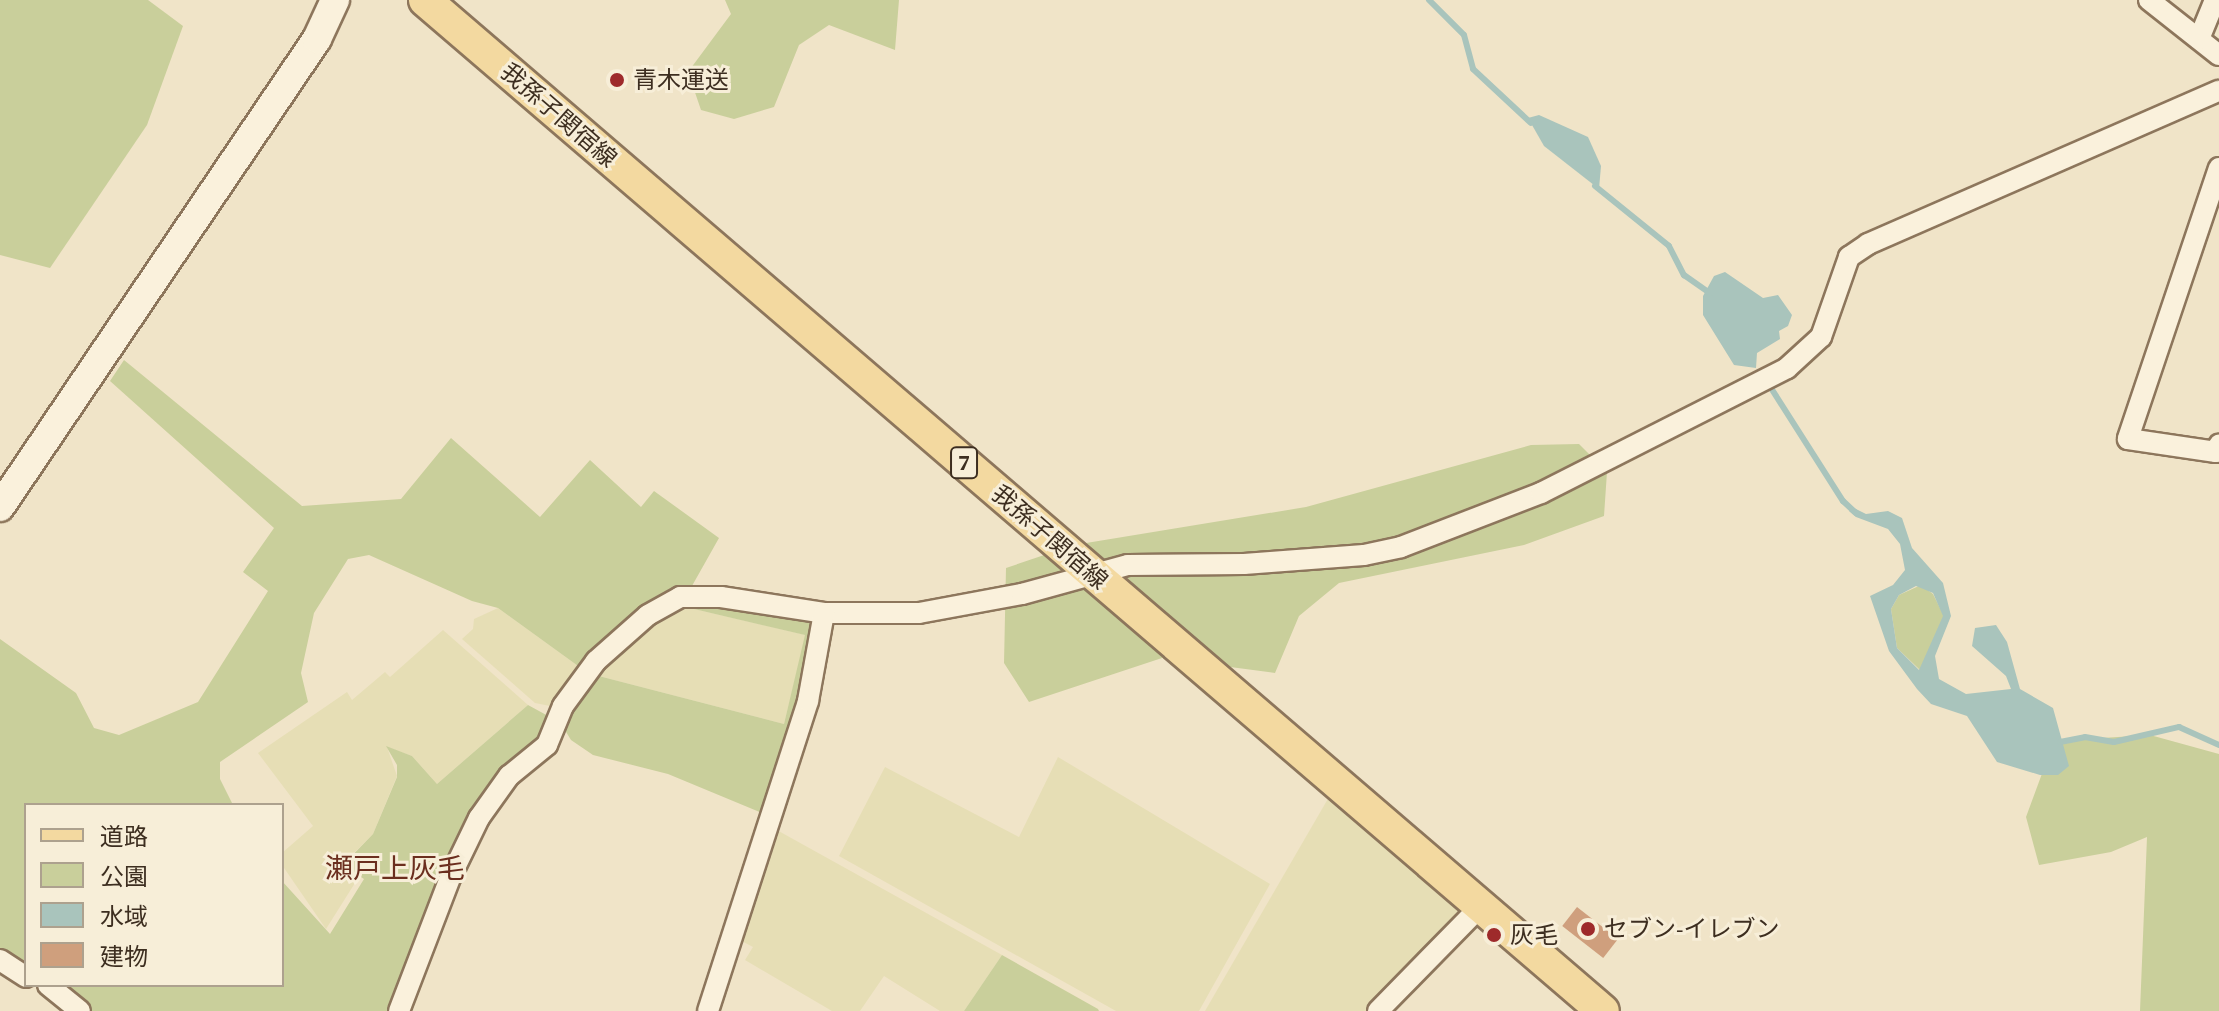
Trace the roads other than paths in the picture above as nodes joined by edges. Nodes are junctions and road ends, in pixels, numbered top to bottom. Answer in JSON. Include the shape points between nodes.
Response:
{"nodes":[{"id":1,"x":335,"y":0,"type":"edge"},
{"id":2,"x":425,"y":0,"type":"edge"},
{"id":3,"x":2149,"y":0,"type":"edge"},
{"id":4,"x":2215,"y":0,"type":"edge"},
{"id":5,"x":2199,"y":39,"type":"junction"},
{"id":6,"x":2219,"y":55,"type":"edge"},
{"id":7,"x":2219,"y":91,"type":"edge"},
{"id":8,"x":2219,"y":168,"type":"edge"},
{"id":9,"x":2219,"y":445,"type":"edge"},
{"id":10,"x":0,"y":507,"type":"edge"},
{"id":11,"x":1091,"y":572,"type":"junction"},
{"id":12,"x":824,"y":613,"type":"junction"},
{"id":13,"x":1480,"y":907,"type":"junction"},
{"id":14,"x":0,"y":960,"type":"edge"},
{"id":15,"x":24,"y":976,"type":"edge"},
{"id":16,"x":50,"y":987,"type":"edge"},
{"id":17,"x":80,"y":1011,"type":"edge"},
{"id":18,"x":399,"y":1011,"type":"edge"},
{"id":19,"x":708,"y":1011,"type":"edge"},
{"id":20,"x":1378,"y":1011,"type":"edge"},
{"id":21,"x":1603,"y":1011,"type":"edge"}],
"edges":[{"from":1,"to":10,"type":"street","via":[[317,39],[267,116]]},
{"from":2,"to":11,"type":"main road","name":"我孫子関宿線","number":"7"},
{"from":3,"to":5,"type":"street"},
{"from":4,"to":5,"type":"street"},
{"from":5,"to":6,"type":"street"},
{"from":7,"to":11,"type":"street","via":[[1868,244],[1849,257],[1821,337],[1787,368],[1478,521],[1364,555],[1128,565]]},
{"from":8,"to":9,"type":"street","via":[[2128,439],[2216,452]]},
{"from":11,"to":12,"type":"street","via":[[957,608]]},
{"from":11,"to":13,"type":"main road","name":"我孫子関宿線","number":"7"},
{"from":12,"to":18,"type":"street","via":[[721,597],[680,597],[648,615],[605,653],[563,706],[547,745],[509,776],[479,818]]},
{"from":12,"to":19,"type":"street","via":[[808,701]]},
{"from":13,"to":20,"type":"street"},
{"from":13,"to":21,"type":"main road","name":"我孫子関宿線","number":"7"},
{"from":14,"to":15,"type":"street"},
{"from":16,"to":17,"type":"street"}]}
